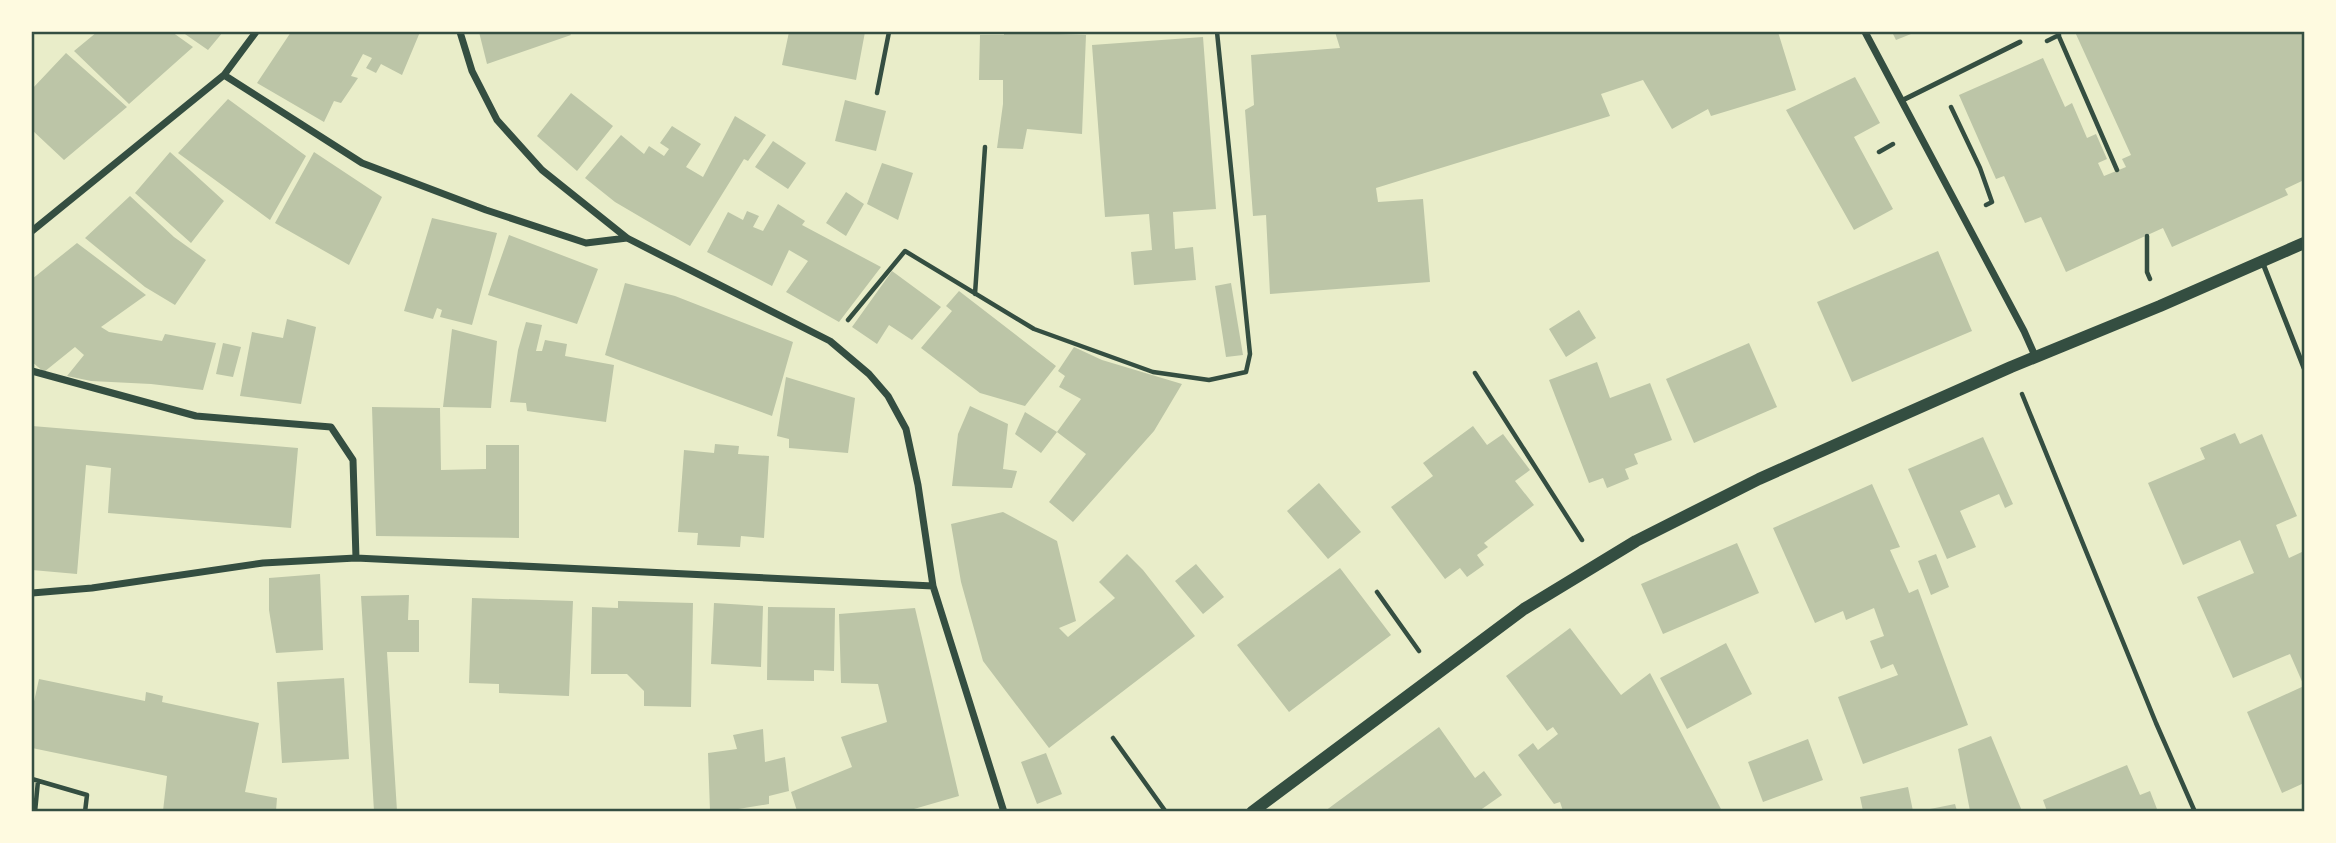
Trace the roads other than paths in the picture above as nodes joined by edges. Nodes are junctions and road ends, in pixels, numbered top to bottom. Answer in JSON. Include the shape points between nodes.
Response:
{"nodes":[{"id":1,"x":256,"y":32,"type":"edge"},
{"id":2,"x":460,"y":32,"type":"edge"},
{"id":3,"x":1865,"y":32,"type":"edge"},
{"id":4,"x":2020,"y":42,"type":"dead end"},
{"id":5,"x":224,"y":75,"type":"junction"},
{"id":6,"x":1903,"y":100,"type":"junction"},
{"id":7,"x":32,"y":231,"type":"edge"},
{"id":8,"x":627,"y":238,"type":"junction"},
{"id":9,"x":2305,"y":243,"type":"edge"},
{"id":10,"x":2262,"y":261,"type":"junction"},
{"id":11,"x":2036,"y":358,"type":"junction"},
{"id":12,"x":2305,"y":368,"type":"edge"},
{"id":13,"x":32,"y":372,"type":"edge"},
{"id":14,"x":356,"y":558,"type":"junction"},
{"id":15,"x":933,"y":586,"type":"junction"},
{"id":16,"x":32,"y":593,"type":"edge"},
{"id":17,"x":1004,"y":811,"type":"edge"},
{"id":18,"x":1252,"y":811,"type":"edge"}],
"edges":[{"from":1,"to":5,"type":"street"},
{"from":2,"to":8,"type":"street","via":[[472,71],[497,120],[542,170]]},
{"from":3,"to":6,"type":"street"},
{"from":4,"to":6,"type":"lane"},
{"from":5,"to":7,"type":"street"},
{"from":5,"to":8,"type":"street","via":[[362,163],[586,243]]},
{"from":6,"to":11,"type":"street"},
{"from":8,"to":15,"type":"street","via":[[830,341],[869,374],[906,429]]},
{"from":9,"to":10,"type":"street"},
{"from":10,"to":11,"type":"street"},
{"from":10,"to":12,"type":"lane"},
{"from":11,"to":18,"type":"street","via":[[1759,479],[1636,541],[1524,609]]},
{"from":13,"to":14,"type":"street","via":[[196,416],[331,427],[353,460]]},
{"from":14,"to":15,"type":"street"},
{"from":14,"to":16,"type":"street","via":[[263,563]]},
{"from":15,"to":17,"type":"street"}]}
